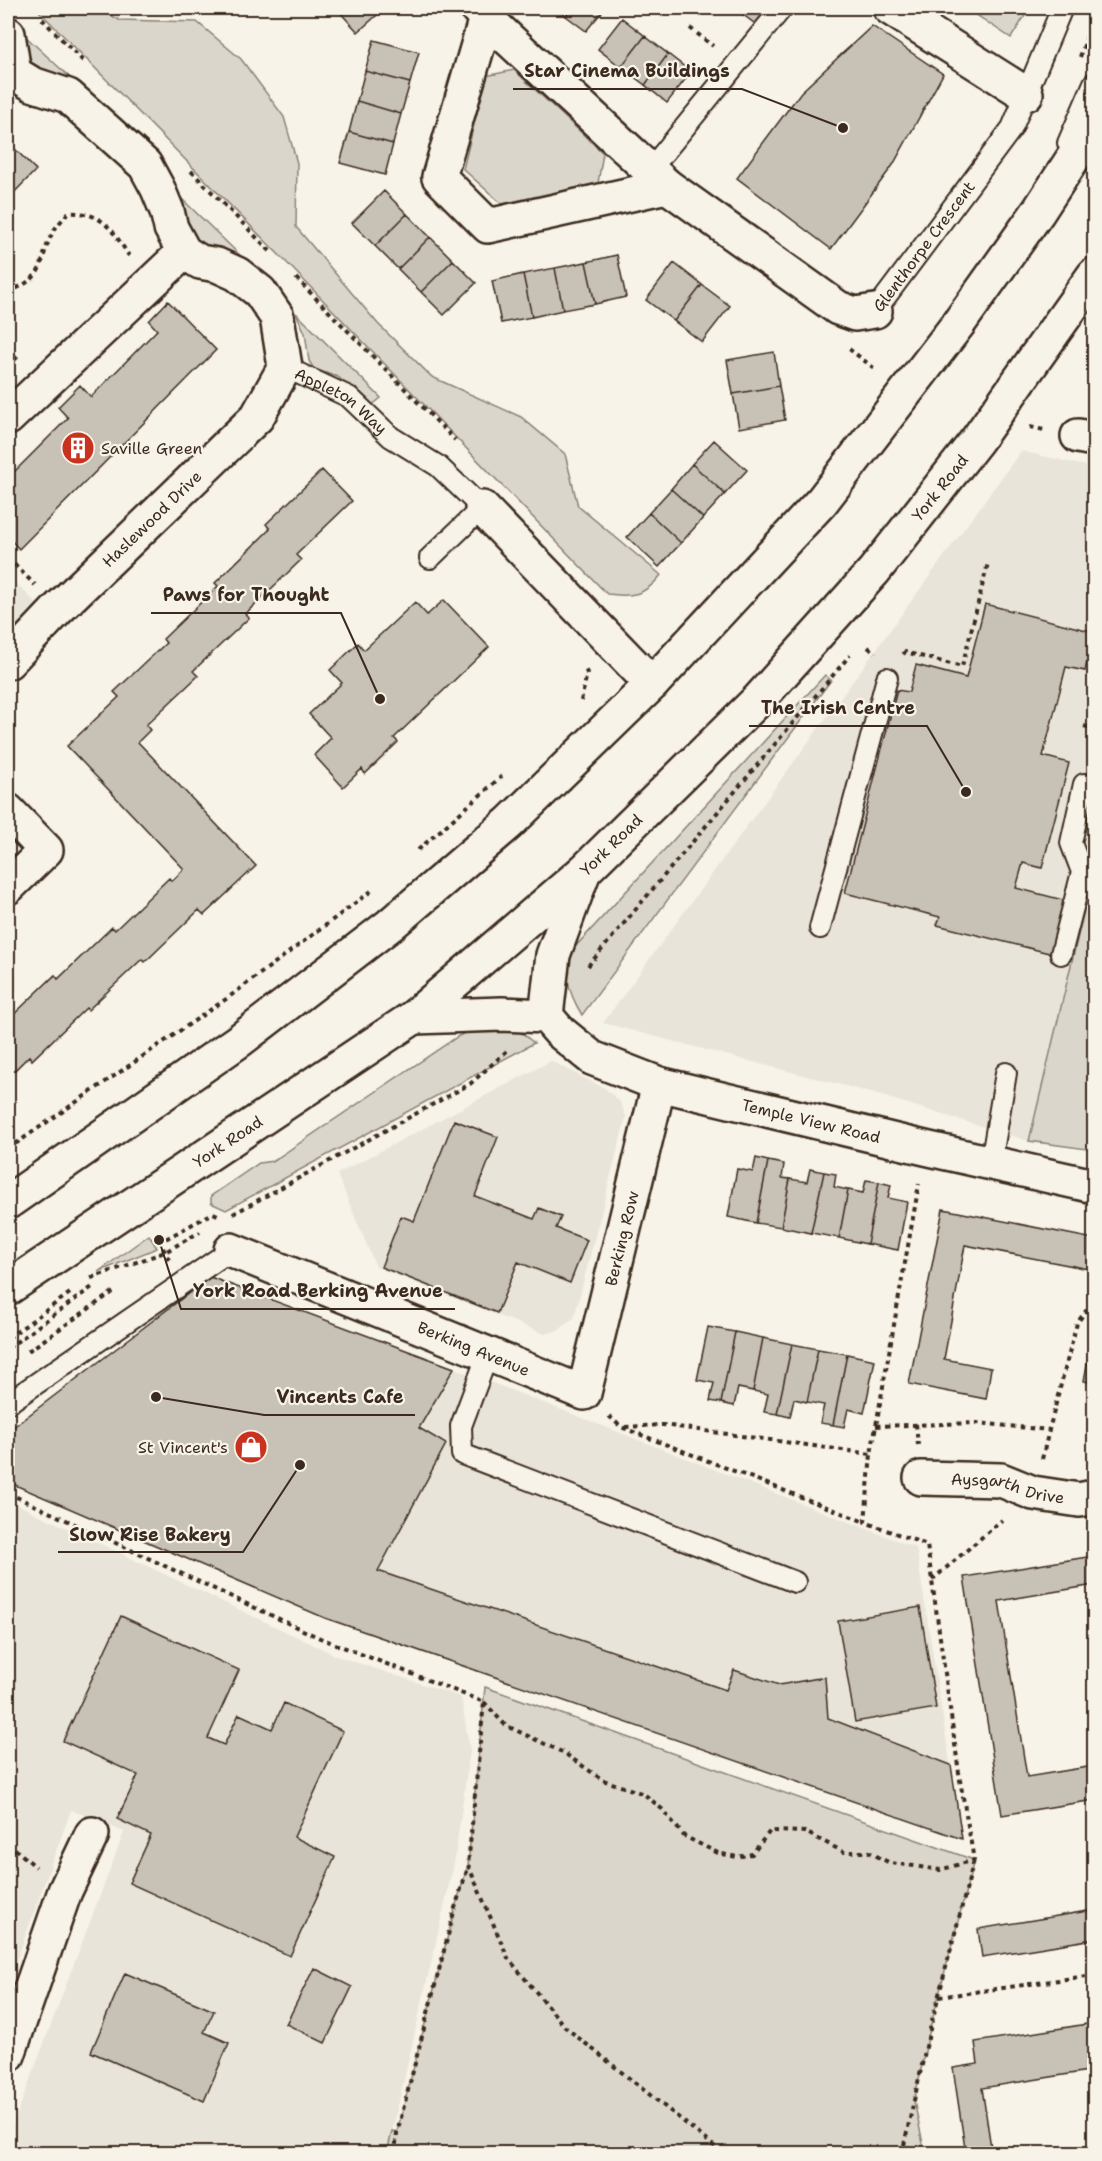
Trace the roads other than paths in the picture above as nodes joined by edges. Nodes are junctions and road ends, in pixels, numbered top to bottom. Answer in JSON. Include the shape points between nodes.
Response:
{"nodes":[{"id":1,"x":782,"y":8,"type":"edge"},
{"id":2,"x":890,"y":8,"type":"edge"},
{"id":3,"x":1062,"y":8,"type":"edge"},
{"id":4,"x":482,"y":13,"type":"edge"},
{"id":5,"x":8,"y":34,"type":"edge"},
{"id":6,"x":11,"y":76,"type":"edge"},
{"id":7,"x":1095,"y":83,"type":"edge"},
{"id":8,"x":1026,"y":94,"type":"junction"},
{"id":9,"x":1095,"y":126,"type":"edge"},
{"id":10,"x":658,"y":178,"type":"junction"},
{"id":11,"x":1038,"y":212,"type":"junction"},
{"id":12,"x":184,"y":252,"type":"junction"},
{"id":13,"x":1095,"y":274,"type":"edge"},
{"id":14,"x":875,"y":311,"type":"joint"},
{"id":15,"x":285,"y":367,"type":"junction"},
{"id":16,"x":8,"y":418,"type":"edge"},
{"id":17,"x":482,"y":508,"type":"junction"},
{"id":18,"x":430,"y":558,"type":"dead end"},
{"id":19,"x":8,"y":662,"type":"edge"},
{"id":20,"x":887,"y":678,"type":"dead end"},
{"id":21,"x":652,"y":684,"type":"junction"},
{"id":22,"x":1084,"y":784,"type":"dead end"},
{"id":23,"x":8,"y":811,"type":"edge"},
{"id":24,"x":585,"y":871,"type":"junction"},
{"id":25,"x":8,"y":887,"type":"edge"},
{"id":26,"x":820,"y":928,"type":"dead end"},
{"id":27,"x":1061,"y":954,"type":"dead end"},
{"id":28,"x":414,"y":1017,"type":"junction"},
{"id":29,"x":546,"y":1017,"type":"junction"},
{"id":30,"x":1006,"y":1074,"type":"dead end"},
{"id":31,"x":659,"y":1084,"type":"junction"},
{"id":32,"x":991,"y":1163,"type":"junction"},
{"id":33,"x":1095,"y":1186,"type":"edge"},
{"id":34,"x":8,"y":1202,"type":"edge"},
{"id":35,"x":231,"y":1250,"type":"joint"},
{"id":36,"x":8,"y":1288,"type":"edge"},
{"id":37,"x":488,"y":1354,"type":"junction"},
{"id":38,"x":584,"y":1393,"type":"joint"},
{"id":39,"x":8,"y":1403,"type":"edge"},
{"id":40,"x":921,"y":1478,"type":"dead end"},
{"id":41,"x":1095,"y":1497,"type":"edge"},
{"id":42,"x":795,"y":1582,"type":"dead end"},
{"id":43,"x":92,"y":1834,"type":"dead end"},
{"id":44,"x":8,"y":2055,"type":"edge"}],
"edges":[{"from":1,"to":10,"type":"lane"},
{"from":2,"to":8,"type":"main road"},
{"from":3,"to":8,"type":"lane","name":"Glenthorpe Crescent"},
{"from":4,"to":10,"type":"main road","name":"Glenthorpe Crescent"},
{"from":4,"to":10,"type":"main road","name":"Glenthorpe Crescent","via":[[439,177],[488,226]]},
{"from":5,"to":6,"type":"main road"},
{"from":6,"to":12,"type":"main road","via":[[68,96],[145,165]]},
{"from":7,"to":11,"type":"lane"},
{"from":8,"to":14,"type":"lane","name":"Glenthorpe Crescent","via":[[1012,128]]},
{"from":9,"to":11,"type":"main road"},
{"from":10,"to":14,"type":"main road","name":"Glenthorpe Crescent","via":[[838,308],[855,314]]},
{"from":11,"to":21,"type":"main road","via":[[959,323],[822,501]]},
{"from":12,"to":15,"type":"main road","name":"Appleton Way","via":[[200,262],[237,274],[260,292],[278,317]]},
{"from":12,"to":16,"type":"main road"},
{"from":13,"to":24,"type":"main road","name":"York Road","via":[[977,440],[874,571],[759,699]]},
{"from":15,"to":17,"type":"lane","name":"Appleton Way","via":[[349,397],[391,436],[438,466]]},
{"from":15,"to":19,"type":"main road","name":"Haslewood Drive","via":[[256,417]]},
{"from":17,"to":18,"type":"lane"},
{"from":17,"to":21,"type":"main road","name":"Appleton Way"},
{"from":20,"to":26,"type":"lane"},
{"from":21,"to":34,"type":"main road","via":[[509,823],[390,925],[240,1040]]},
{"from":22,"to":27,"type":"lane","via":[[1071,843],[1082,872]]},
{"from":23,"to":25,"type":"main road","via":[[46,850]]},
{"from":24,"to":28,"type":"main road","name":"York Road"},
{"from":24,"to":29,"type":"main road","via":[[553,955]]},
{"from":28,"to":29,"type":"main road"},
{"from":28,"to":36,"type":"main road","name":"York Road"},
{"from":29,"to":31,"type":"main road","name":"Temple View Road","via":[[592,1058]]},
{"from":30,"to":32,"type":"lane"},
{"from":31,"to":32,"type":"main road","name":"Temple View Road"},
{"from":31,"to":38,"type":"main road","name":"Berking Row"},
{"from":32,"to":33,"type":"main road","name":"Temple View Road"},
{"from":35,"to":37,"type":"main road","name":"Berking Avenue"},
{"from":35,"to":39,"type":"lane"},
{"from":37,"to":38,"type":"main road","name":"Berking Avenue"},
{"from":37,"to":42,"type":"lane","via":[[461,1426],[462,1454]]},
{"from":40,"to":41,"type":"main road","name":"Aysgarth Drive","via":[[1000,1480],[1033,1493],[1079,1500]]},
{"from":43,"to":44,"type":"main road","via":[[64,1891]]}]}
